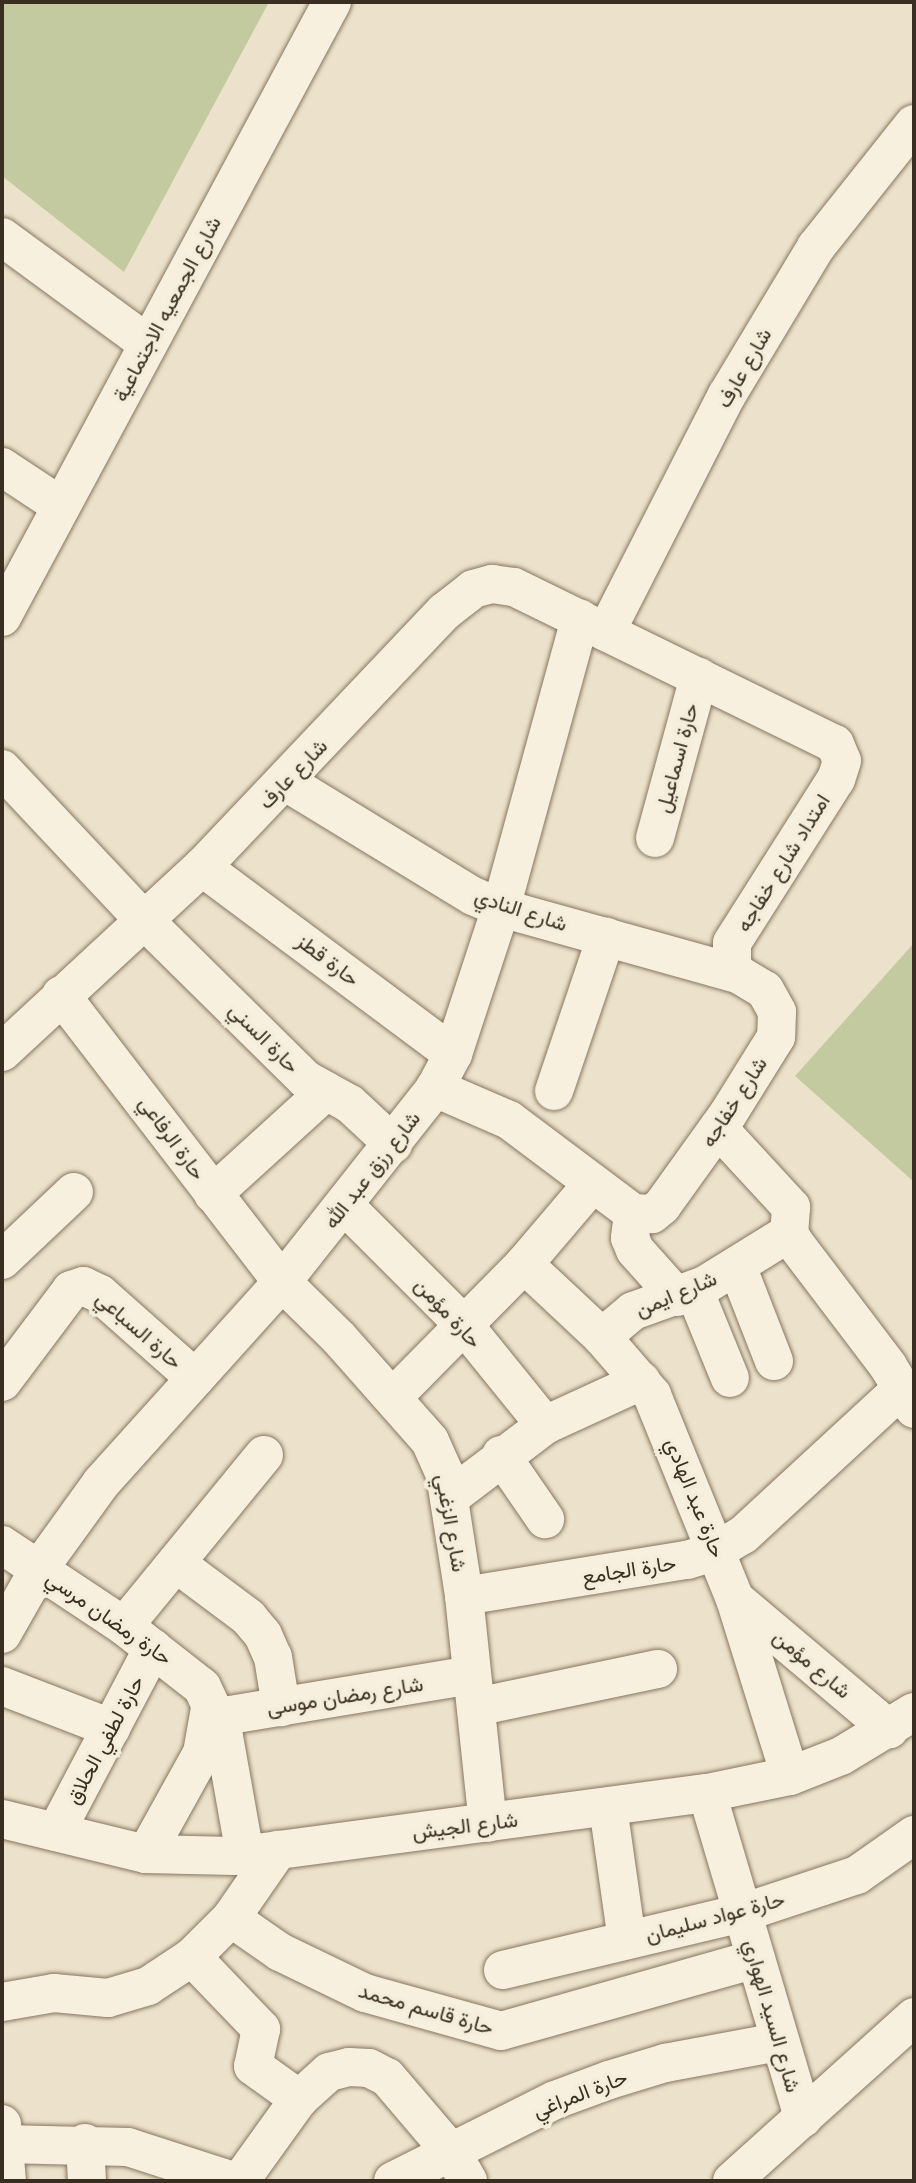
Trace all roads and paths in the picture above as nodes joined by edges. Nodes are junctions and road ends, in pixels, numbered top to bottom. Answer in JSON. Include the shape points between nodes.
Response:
{"nodes":[{"id":1,"x":332,"y":2,"type":"edge"},
{"id":2,"x":914,"y":124,"type":"edge"},
{"id":3,"x":2,"y":237,"type":"edge"},
{"id":4,"x":148,"y":344,"type":"junction"},
{"id":5,"x":2,"y":467,"type":"edge"},
{"id":6,"x":61,"y":506,"type":"junction"},
{"id":7,"x":2,"y":617,"type":"edge"},
{"id":8,"x":593,"y":625,"type":"junction"},
{"id":9,"x":699,"y":677,"type":"junction"},
{"id":10,"x":840,"y":752,"type":"joint"},
{"id":11,"x":3,"y":773,"type":"edge"},
{"id":12,"x":286,"y":782,"type":"junction"},
{"id":13,"x":655,"y":838,"type":"dead end"},
{"id":14,"x":202,"y":867,"type":"junction"},
{"id":15,"x":501,"y":908,"type":"junction"},
{"id":16,"x":145,"y":920,"type":"junction"},
{"id":17,"x":606,"y":937,"type":"junction"},
{"id":18,"x":738,"y":974,"type":"junction"},
{"id":19,"x":61,"y":995,"type":"junction"},
{"id":20,"x":2,"y":1052,"type":"edge"},
{"id":21,"x":453,"y":1054,"type":"junction"},
{"id":22,"x":435,"y":1088,"type":"junction"},
{"id":23,"x":326,"y":1091,"type":"junction"},
{"id":24,"x":554,"y":1091,"type":"dead end"},
{"id":25,"x":718,"y":1128,"type":"junction"},
{"id":26,"x":393,"y":1144,"type":"junction"},
{"id":27,"x":593,"y":1183,"type":"junction"},
{"id":28,"x":74,"y":1192,"type":"dead end"},
{"id":29,"x":213,"y":1194,"type":"junction"},
{"id":30,"x":345,"y":1206,"type":"junction"},
{"id":31,"x":634,"y":1213,"type":"junction"},
{"id":32,"x":789,"y":1233,"type":"junction"},
{"id":33,"x":2,"y":1260,"type":"edge"},
{"id":34,"x":524,"y":1264,"type":"junction"},
{"id":35,"x":737,"y":1266,"type":"junction"},
{"id":36,"x":282,"y":1282,"type":"junction"},
{"id":37,"x":685,"y":1293,"type":"junction"},
{"id":38,"x":464,"y":1325,"type":"junction"},
{"id":39,"x":602,"y":1337,"type":"junction"},
{"id":40,"x":774,"y":1361,"type":"dead end"},
{"id":41,"x":195,"y":1378,"type":"junction"},
{"id":42,"x":730,"y":1378,"type":"dead end"},
{"id":43,"x":641,"y":1381,"type":"junction"},
{"id":44,"x":2,"y":1382,"type":"edge"},
{"id":45,"x":394,"y":1396,"type":"junction"},
{"id":46,"x":908,"y":1399,"type":"edge"},
{"id":47,"x":545,"y":1425,"type":"junction"},
{"id":48,"x":264,"y":1455,"type":"dead end"},
{"id":49,"x":501,"y":1455,"type":"junction"},
{"id":50,"x":449,"y":1497,"type":"junction"},
{"id":51,"x":545,"y":1520,"type":"dead end"},
{"id":52,"x":2,"y":1545,"type":"edge"},
{"id":53,"x":716,"y":1551,"type":"junction"},
{"id":54,"x":177,"y":1564,"type":"junction"},
{"id":55,"x":38,"y":1569,"type":"junction"},
{"id":56,"x":464,"y":1596,"type":"junction"},
{"id":57,"x":735,"y":1598,"type":"junction"},
{"id":58,"x":2,"y":1634,"type":"edge"},
{"id":59,"x":138,"y":1637,"type":"junction"},
{"id":60,"x":658,"y":1669,"type":"dead end"},
{"id":61,"x":2,"y":1686,"type":"edge"},
{"id":62,"x":474,"y":1691,"type":"junction"},
{"id":63,"x":281,"y":1707,"type":"junction"},
{"id":64,"x":214,"y":1708,"type":"junction"},
{"id":65,"x":902,"y":1721,"type":"edge"},
{"id":66,"x":111,"y":1728,"type":"junction"},
{"id":67,"x":790,"y":1776,"type":"junction"},
{"id":68,"x":707,"y":1794,"type":"junction"},
{"id":69,"x":608,"y":1807,"type":"junction"},
{"id":70,"x":2,"y":1819,"type":"edge"},
{"id":71,"x":488,"y":1823,"type":"junction"},
{"id":72,"x":56,"y":1832,"type":"junction"},
{"id":73,"x":914,"y":1835,"type":"edge"},
{"id":74,"x":261,"y":1853,"type":"junction"},
{"id":75,"x":146,"y":1854,"type":"junction"},
{"id":76,"x":742,"y":1913,"type":"junction"},
{"id":77,"x":231,"y":1918,"type":"junction"},
{"id":78,"x":627,"y":1940,"type":"junction"},
{"id":79,"x":192,"y":1957,"type":"junction"},
{"id":80,"x":756,"y":1959,"type":"junction"},
{"id":81,"x":503,"y":1970,"type":"dead end"},
{"id":82,"x":2,"y":2002,"type":"edge"},
{"id":83,"x":914,"y":2017,"type":"edge"},
{"id":84,"x":778,"y":2042,"type":"junction"},
{"id":85,"x":299,"y":2099,"type":"junction"},
{"id":86,"x":803,"y":2118,"type":"junction"},
{"id":87,"x":2,"y":2134,"type":"edge"},
{"id":88,"x":85,"y":2143,"type":"junction"},
{"id":89,"x":460,"y":2167,"type":"edge"},
{"id":90,"x":7,"y":2181,"type":"edge"},
{"id":91,"x":87,"y":2181,"type":"edge"},
{"id":92,"x":233,"y":2181,"type":"edge"},
{"id":93,"x":240,"y":2181,"type":"edge"},
{"id":94,"x":394,"y":2181,"type":"edge"},
{"id":95,"x":732,"y":2181,"type":"edge"}],
"edges":[{"from":1,"to":4,"type":"street","name":"شارع الجمعيه الاجتماعية"},
{"from":2,"to":8,"type":"street","name":"شارع عارف","via":[[842,209],[809,258]]},
{"from":3,"to":4,"type":"street"},
{"from":4,"to":6,"type":"street","name":"شارع الجمعيه الاجتماعية"},
{"from":5,"to":6,"type":"street"},
{"from":6,"to":7,"type":"street","name":"شارع الجمعيه الاجتماعية"},
{"from":8,"to":9,"type":"street","name":"شارع عارف"},
{"from":8,"to":12,"type":"street","name":"شارع عارف","via":[[514,587],[492,584],[473,589],[444,612]]},
{"from":8,"to":15,"type":"street","name":"شارع رزق عبد الله"},
{"from":9,"to":10,"type":"street","name":"شارع عارف","via":[[820,733]]},
{"from":9,"to":13,"type":"street","name":"حارة اسماعيل"},
{"from":10,"to":18,"type":"street","name":"امتداد شارع خفاجه","via":[[836,779],[732,943],[732,965]]},
{"from":11,"to":16,"type":"street","name":"حارة السني"},
{"from":12,"to":14,"type":"street","name":"شارع عارف"},
{"from":12,"to":15,"type":"street","name":"شارع النادي","via":[[440,879]]},
{"from":14,"to":16,"type":"street","name":"شارع عارف"},
{"from":14,"to":21,"type":"street","name":"حارة قطز"},
{"from":15,"to":17,"type":"street","name":"شارع النادي"},
{"from":15,"to":21,"type":"street","name":"شارع رزق عبد الله"},
{"from":16,"to":19,"type":"street","name":"شارع عارف"},
{"from":16,"to":23,"type":"street","name":"حارة السني","via":[[305,1079]]},
{"from":17,"to":18,"type":"street","name":"شارع النادي"},
{"from":17,"to":24,"type":"street"},
{"from":18,"to":25,"type":"street","name":"شارع خفاجه","via":[[772,1000],[778,1024],[776,1037]]},
{"from":19,"to":20,"type":"street","name":"شارع عارف"},
{"from":19,"to":29,"type":"street","name":"حارة الرفاعي"},
{"from":21,"to":22,"type":"street","name":"شارع رزق عبد الله"},
{"from":22,"to":26,"type":"street","name":"شارع رزق عبد الله"},
{"from":22,"to":27,"type":"street","via":[[509,1120]]},
{"from":23,"to":26,"type":"street","name":"حارة السني","via":[[350,1104]]},
{"from":23,"to":29,"type":"street"},
{"from":25,"to":31,"type":"street","name":"شارع خفاجه","via":[[662,1206],[652,1214]]},
{"from":25,"to":32,"type":"street","via":[[791,1207]]},
{"from":26,"to":30,"type":"street","name":"شارع رزق عبد الله"},
{"from":27,"to":31,"type":"street"},
{"from":27,"to":34,"type":"street"},
{"from":28,"to":33,"type":"street"},
{"from":29,"to":36,"type":"street","name":"حارة الرفاعي"},
{"from":30,"to":36,"type":"street","name":"شارع رزق عبد الله"},
{"from":30,"to":38,"type":"street","name":"حارة مؤمن"},
{"from":31,"to":37,"type":"street","via":[[630,1238],[635,1250]]},
{"from":32,"to":35,"type":"street","name":"شارع ايمن"},
{"from":32,"to":46,"type":"street"},
{"from":34,"to":38,"type":"street"},
{"from":34,"to":39,"type":"street","name":"حارة عبد الهادي"},
{"from":35,"to":37,"type":"street","name":"شارع ايمن"},
{"from":35,"to":40,"type":"street"},
{"from":36,"to":41,"type":"street","name":"شارع رزق عبد الله"},
{"from":36,"to":45,"type":"street","name":"شارع الزغبي"},
{"from":37,"to":39,"type":"street","name":"شارع ايمن","via":[[633,1311]]},
{"from":37,"to":42,"type":"street"},
{"from":38,"to":45,"type":"street"},
{"from":38,"to":47,"type":"street","name":"حارة مؤمن"},
{"from":39,"to":43,"type":"street","name":"حارة عبد الهادي"},
{"from":41,"to":44,"type":"street","name":"حارة السباعي","via":[[100,1294],[83,1286],[71,1290]]},
{"from":41,"to":55,"type":"street","name":"شارع رزق عبد الله","via":[[101,1483]]},
{"from":43,"to":47,"type":"street"},
{"from":43,"to":53,"type":"street","name":"حارة عبد الهادي","via":[[671,1438]]},
{"from":45,"to":50,"type":"street","name":"شارع الزغبي","via":[[430,1441],[445,1474]]},
{"from":46,"to":53,"type":"street","name":"حارة الجامع","via":[[743,1535]]},
{"from":47,"to":49,"type":"street"},
{"from":48,"to":54,"type":"street","name":"حارة لطفي الحلاق"},
{"from":49,"to":50,"type":"street"},
{"from":49,"to":51,"type":"street"},
{"from":50,"to":56,"type":"street","name":"شارع الزغبي"},
{"from":52,"to":55,"type":"street","name":"حارة رمضان مرسي"},
{"from":53,"to":56,"type":"street","name":"حارة الجامع","via":[[687,1560]]},
{"from":53,"to":57,"type":"street","name":"حارة عبد الهادي"},
{"from":54,"to":59,"type":"street","name":"حارة لطفي الحلاق"},
{"from":54,"to":63,"type":"street","via":[[247,1617],[263,1635],[273,1657]]},
{"from":55,"to":58,"type":"street","name":"شارع رزق عبد الله"},
{"from":55,"to":59,"type":"street","name":"حارة رمضان مرسي"},
{"from":56,"to":62,"type":"street","name":"شارع الزغبي"},
{"from":57,"to":65,"type":"street","name":"شارع مؤمن"},
{"from":57,"to":67,"type":"street","name":"حارة عبد الهادي"},
{"from":59,"to":64,"type":"street","name":"حارة رمضان مرسي","via":[[193,1677]]},
{"from":59,"to":66,"type":"street","name":"حارة لطفي الحلاق"},
{"from":60,"to":62,"type":"street","name":"شارع رمضان موسى"},
{"from":61,"to":66,"type":"street"},
{"from":62,"to":63,"type":"street","name":"شارع رمضان موسى"},
{"from":62,"to":71,"type":"street","name":"شارع الزغبي"},
{"from":63,"to":64,"type":"street","name":"شارع رمضان موسى"},
{"from":64,"to":74,"type":"street"},
{"from":64,"to":75,"type":"street","via":[[202,1753]]},
{"from":65,"to":67,"type":"street","name":"شارع الجيش","via":[[841,1756]]},
{"from":66,"to":72,"type":"street","name":"حارة لطفي الحلاق"},
{"from":67,"to":68,"type":"street","name":"شارع الجيش"},
{"from":68,"to":69,"type":"street","name":"شارع الجيش"},
{"from":68,"to":76,"type":"street","name":"شارع السيد الهواري"},
{"from":69,"to":71,"type":"street","name":"شارع الجيش"},
{"from":69,"to":78,"type":"street"},
{"from":70,"to":72,"type":"street","name":"شارع الجيش"},
{"from":71,"to":74,"type":"street","name":"شارع الجيش"},
{"from":72,"to":75,"type":"street","name":"شارع الجيش"},
{"from":73,"to":76,"type":"street","name":"حارة عواد سليمان","via":[[857,1875]]},
{"from":74,"to":75,"type":"street","name":"شارع الجيش"},
{"from":74,"to":77,"type":"street"},
{"from":76,"to":78,"type":"street","name":"حارة عواد سليمان"},
{"from":76,"to":80,"type":"street","name":"شارع السيد الهواري"},
{"from":77,"to":79,"type":"street"},
{"from":77,"to":80,"type":"street","name":"حارة قاسم محمد","via":[[280,1952],[365,1993],[500,2031]]},
{"from":78,"to":81,"type":"street","name":"حارة عواد سليمان"},
{"from":79,"to":82,"type":"street","via":[[148,1986],[125,1994],[54,1993]]},
{"from":79,"to":85,"type":"street","via":[[261,2029],[253,2066]]},
{"from":80,"to":84,"type":"street","name":"شارع السيد الهواري"},
{"from":83,"to":86,"type":"street"},
{"from":84,"to":86,"type":"street","name":"شارع السيد الهواري"},
{"from":84,"to":89,"type":"street","name":"حارة المراغي","via":[[665,2063],[555,2100]]},
{"from":85,"to":89,"type":"street","via":[[329,2072],[369,2068],[387,2077]]},
{"from":85,"to":93,"type":"street"},
{"from":86,"to":95,"type":"street"},
{"from":87,"to":88,"type":"street"},
{"from":87,"to":90,"type":"street"},
{"from":88,"to":91,"type":"street"},
{"from":88,"to":92,"type":"street","via":[[170,2158]]},
{"from":89,"to":94,"type":"street","name":"حارة المراغي"}]}
